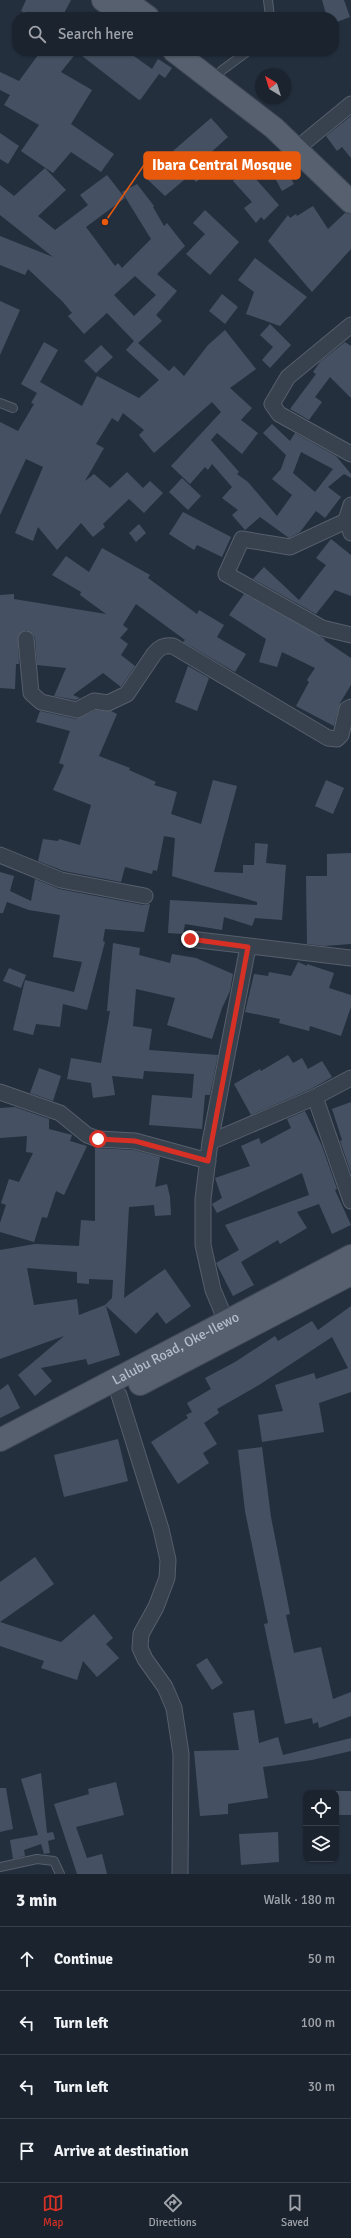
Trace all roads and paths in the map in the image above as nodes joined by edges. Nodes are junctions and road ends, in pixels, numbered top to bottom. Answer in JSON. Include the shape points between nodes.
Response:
{"nodes":[{"id":1,"x":103,"y":0,"type":"edge"},
{"id":2,"x":126,"y":0,"type":"edge"},
{"id":3,"x":268,"y":0,"type":"edge"},
{"id":4,"x":119,"y":12,"type":"edge"},
{"id":5,"x":142,"y":12,"type":"edge"},
{"id":6,"x":269,"y":12,"type":"edge"},
{"id":7,"x":180,"y":56,"type":"edge"},
{"id":8,"x":201,"y":56,"type":"edge"},
{"id":9,"x":241,"y":56,"type":"edge"},
{"id":10,"x":221,"y":71,"type":"junction"},
{"id":11,"x":351,"y":104,"type":"edge"},
{"id":12,"x":306,"y":141,"type":"junction"},
{"id":13,"x":351,"y":184,"type":"edge"},
{"id":14,"x":351,"y":202,"type":"edge"},
{"id":15,"x":351,"y":325,"type":"edge"},
{"id":16,"x":0,"y":402,"type":"edge"},
{"id":17,"x":12,"y":408,"type":"dead end"},
{"id":18,"x":351,"y":454,"type":"edge"},
{"id":19,"x":350,"y":519,"type":"edge"},
{"id":20,"x":351,"y":635,"type":"edge"},
{"id":21,"x":26,"y":639,"type":"dead end"},
{"id":22,"x":351,"y":707,"type":"edge"},
{"id":23,"x":0,"y":855,"type":"edge"},
{"id":24,"x":145,"y":896,"type":"dead end"},
{"id":25,"x":190,"y":939,"type":"dead end"},
{"id":26,"x":248,"y":947,"type":"junction"},
{"id":27,"x":351,"y":958,"type":"edge"},
{"id":28,"x":351,"y":1078,"type":"edge"},
{"id":29,"x":0,"y":1092,"type":"edge"},
{"id":30,"x":315,"y":1097,"type":"junction"},
{"id":31,"x":210,"y":1142,"type":"junction"},
{"id":32,"x":208,"y":1161,"type":"junction"},
{"id":33,"x":351,"y":1201,"type":"edge"},
{"id":34,"x":351,"y":1256,"type":"edge"},
{"id":35,"x":351,"y":1274,"type":"edge"},
{"id":36,"x":226,"y":1321,"type":"junction"},
{"id":37,"x":119,"y":1395,"type":"junction"},
{"id":38,"x":0,"y":1440,"type":"edge"},
{"id":39,"x":0,"y":1456,"type":"edge"},
{"id":40,"x":0,"y":1867,"type":"edge"},
{"id":41,"x":60,"y":1874,"type":"edge"},
{"id":42,"x":180,"y":1874,"type":"edge"}],
"edges":[{"from":1,"to":4,"type":"main road"},
{"from":2,"to":5,"type":"main road"},
{"from":3,"to":6,"type":"lane"},
{"from":7,"to":14,"type":"main road","via":[[274,128]]},
{"from":8,"to":10,"type":"main road"},
{"from":9,"to":10,"type":"lane"},
{"from":10,"to":12,"type":"main road"},
{"from":11,"to":12,"type":"street"},
{"from":12,"to":13,"type":"main road"},
{"from":15,"to":18,"type":"street","via":[[288,377],[272,404],[279,414]]},
{"from":16,"to":17,"type":"lane"},
{"from":19,"to":20,"type":"street","via":[[290,547],[242,539],[226,574],[322,628]]},
{"from":21,"to":22,"type":"street","via":[[31,693],[41,702],[76,710],[94,701],[108,703],[127,694],[158,648],[165,645],[173,646],[328,738],[337,739],[341,734],[347,709]]},
{"from":23,"to":24,"type":"street","via":[[61,880]]},
{"from":25,"to":26,"type":"street"},
{"from":26,"to":27,"type":"street"},
{"from":26,"to":31,"type":"street"},
{"from":28,"to":30,"type":"street"},
{"from":29,"to":32,"type":"street","via":[[60,1113],[87,1135],[98,1139],[135,1141]]},
{"from":30,"to":31,"type":"street"},
{"from":30,"to":33,"type":"street"},
{"from":31,"to":32,"type":"street"},
{"from":32,"to":36,"type":"street","via":[[203,1199],[203,1245],[213,1290]]},
{"from":34,"to":36,"type":"main road","name":"Lalubu Road, Oke-Ilewo"},
{"from":35,"to":37,"type":"main road","name":"Lalubu Road, Oke-Ilewo"},
{"from":36,"to":38,"type":"main road","name":"Lalubu Road, Oke-Ilewo"},
{"from":37,"to":39,"type":"main road","name":"Lalubu Road, Oke-Ilewo"},
{"from":37,"to":42,"type":"street","via":[[161,1529],[168,1560],[167,1578],[156,1607],[141,1634],[140,1648],[165,1687],[174,1708],[181,1754]]},
{"from":40,"to":41,"type":"lane","via":[[37,1859],[54,1861]]}]}
